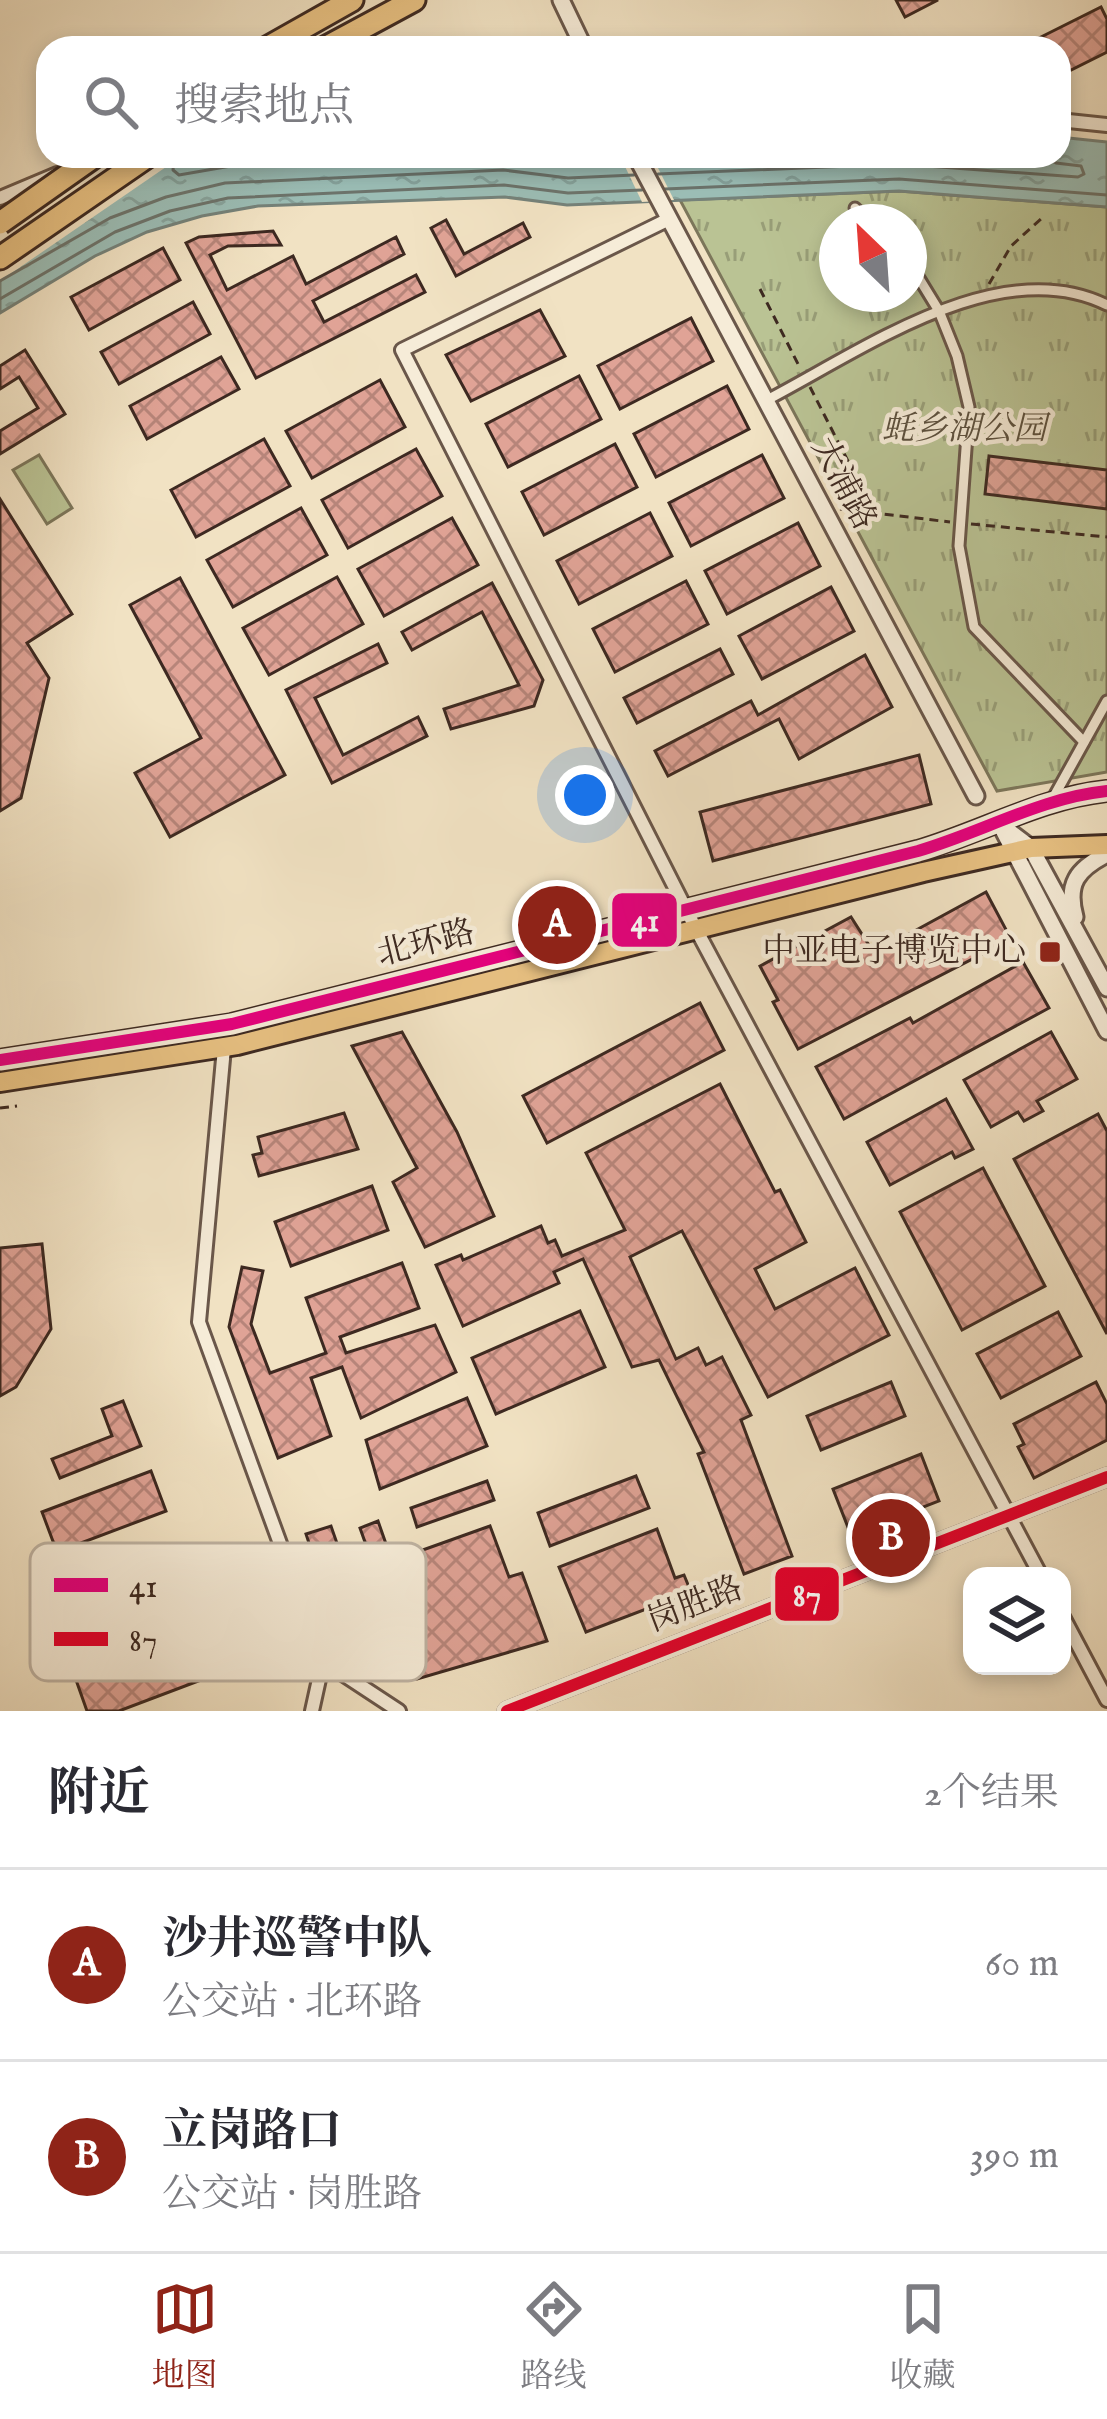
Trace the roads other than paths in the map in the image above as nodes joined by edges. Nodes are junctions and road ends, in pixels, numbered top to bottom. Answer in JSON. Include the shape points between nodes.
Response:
{"nodes":[{"id":1,"x":352,"y":0,"type":"edge"},
{"id":2,"x":414,"y":0,"type":"edge"},
{"id":3,"x":561,"y":0,"type":"edge"},
{"id":4,"x":288,"y":36,"type":"edge"},
{"id":5,"x":347,"y":36,"type":"edge"},
{"id":6,"x":578,"y":36,"type":"edge"},
{"id":7,"x":1071,"y":121,"type":"edge"},
{"id":8,"x":1107,"y":125,"type":"edge"},
{"id":9,"x":78,"y":168,"type":"edge"},
{"id":10,"x":79,"y":168,"type":"edge"},
{"id":11,"x":131,"y":168,"type":"edge"},
{"id":12,"x":642,"y":168,"type":"edge"},
{"id":13,"x":0,"y":198,"type":"edge"},
{"id":14,"x":668,"y":220,"type":"junction"},
{"id":15,"x":0,"y":223,"type":"edge"},
{"id":16,"x":0,"y":258,"type":"edge"},
{"id":17,"x":927,"y":290,"type":"edge"},
{"id":18,"x":1107,"y":305,"type":"edge"},
{"id":19,"x":940,"y":310,"type":"junction"},
{"id":20,"x":765,"y":401,"type":"junction"},
{"id":21,"x":1107,"y":701,"type":"edge"},
{"id":22,"x":1084,"y":742,"type":"junction"},
{"id":23,"x":1107,"y":791,"type":"edge"},
{"id":24,"x":976,"y":796,"type":"dead end"},
{"id":25,"x":1052,"y":800,"type":"junction"},
{"id":26,"x":1000,"y":824,"type":"junction"},
{"id":27,"x":1107,"y":845,"type":"edge"},
{"id":28,"x":1022,"y":850,"type":"junction"},
{"id":29,"x":1107,"y":854,"type":"edge"},
{"id":30,"x":686,"y":909,"type":"junction"},
{"id":31,"x":696,"y":929,"type":"junction"},
{"id":32,"x":1081,"y":938,"type":"junction"},
{"id":33,"x":1107,"y":988,"type":"edge"},
{"id":34,"x":1107,"y":1031,"type":"edge"},
{"id":35,"x":224,"y":1048,"type":"junction"},
{"id":36,"x":0,"y":1060,"type":"edge"},
{"id":37,"x":0,"y":1082,"type":"edge"},
{"id":38,"x":1107,"y":1478,"type":"edge"},
{"id":39,"x":1009,"y":1516,"type":"junction"},
{"id":40,"x":280,"y":1543,"type":"edge"},
{"id":41,"x":1036,"y":1567,"type":"edge"},
{"id":42,"x":1071,"y":1632,"type":"edge"},
{"id":43,"x":319,"y":1681,"type":"edge"},
{"id":44,"x":354,"y":1681,"type":"edge"},
{"id":45,"x":1107,"y":1700,"type":"edge"},
{"id":46,"x":312,"y":1711,"type":"edge"},
{"id":47,"x":400,"y":1711,"type":"edge"},
{"id":48,"x":507,"y":1711,"type":"edge"}],
"edges":[{"from":1,"to":4,"type":"highway"},
{"from":2,"to":5,"type":"highway"},
{"from":3,"to":6,"type":"street"},
{"from":7,"to":8,"type":"street"},
{"from":9,"to":15,"type":"highway","bridge":true},
{"from":10,"to":13,"type":"street"},
{"from":11,"to":16,"type":"highway"},
{"from":12,"to":14,"type":"street","name":"大浦路"},
{"from":14,"to":20,"type":"street","name":"大浦路"},
{"from":14,"to":30,"type":"street","via":[[402,350]]},
{"from":17,"to":19,"type":"street"},
{"from":18,"to":19,"type":"street","via":[[1056,289],[982,296]]},
{"from":19,"to":20,"type":"street"},
{"from":19,"to":22,"type":"street","via":[[969,406],[958,546],[974,627]]},
{"from":20,"to":24,"type":"street","name":"大浦路"},
{"from":21,"to":22,"type":"street"},
{"from":22,"to":25,"type":"street"},
{"from":23,"to":25,"type":"main road","name":"北环路"},
{"from":25,"to":26,"type":"main road","name":"北环路"},
{"from":26,"to":28,"type":"street"},
{"from":26,"to":30,"type":"main road","name":"北环路"},
{"from":27,"to":28,"type":"main road","name":"北环路"},
{"from":28,"to":31,"type":"main road","name":"北环路"},
{"from":28,"to":32,"type":"street"},
{"from":28,"to":34,"type":"street"},
{"from":29,"to":32,"type":"street","via":[[1071,885]]},
{"from":30,"to":31,"type":"street"},
{"from":30,"to":36,"type":"main road","name":"北环路","via":[[232,1024]]},
{"from":31,"to":35,"type":"main road","name":"北环路"},
{"from":31,"to":39,"type":"street"},
{"from":32,"to":33,"type":"street"},
{"from":35,"to":37,"type":"main road","name":"北环路"},
{"from":35,"to":40,"type":"street","via":[[199,1322]]},
{"from":38,"to":39,"type":"street","name":"岗胜路"},
{"from":39,"to":41,"type":"street"},
{"from":39,"to":48,"type":"street","name":"岗胜路"},
{"from":42,"to":45,"type":"street"},
{"from":43,"to":46,"type":"street"},
{"from":44,"to":47,"type":"street"}]}
